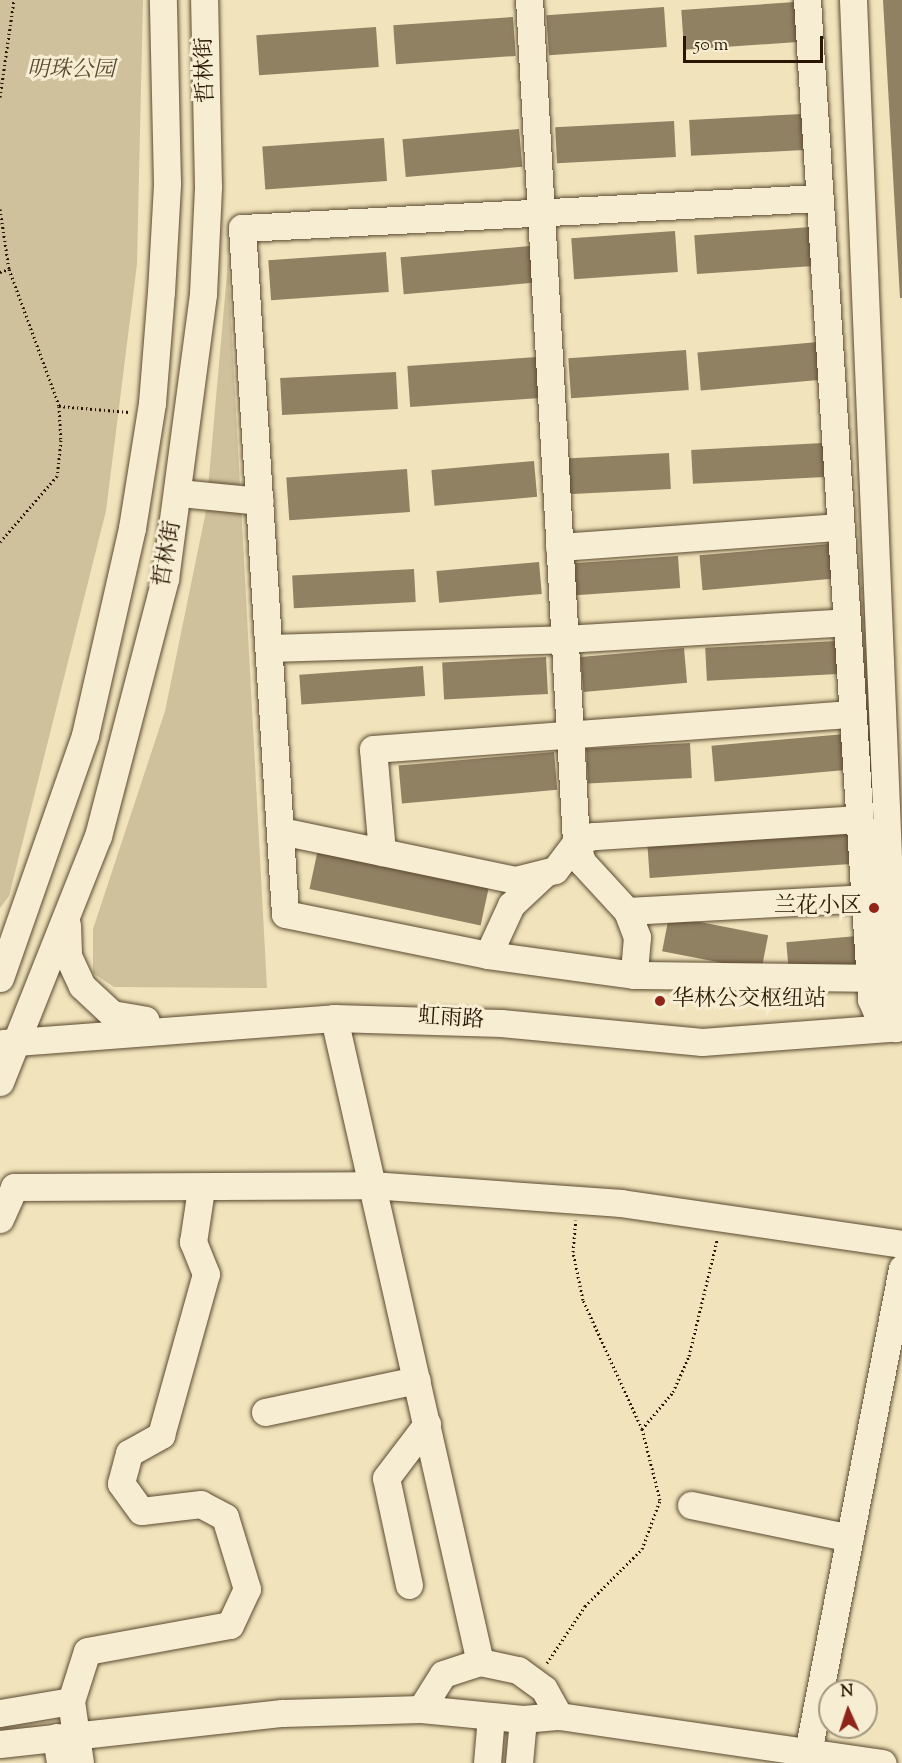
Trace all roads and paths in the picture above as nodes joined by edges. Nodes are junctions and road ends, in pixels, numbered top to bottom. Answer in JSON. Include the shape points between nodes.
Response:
{"nodes":[{"id":1,"x":14,"y":0,"type":"edge"},
{"id":2,"x":163,"y":0,"type":"edge"},
{"id":3,"x":204,"y":0,"type":"edge"},
{"id":4,"x":529,"y":0,"type":"edge"},
{"id":5,"x":807,"y":0,"type":"edge"},
{"id":6,"x":853,"y":0,"type":"edge"},
{"id":7,"x":0,"y":97,"type":"edge"},
{"id":8,"x":819,"y":198,"type":"junction"},
{"id":9,"x":0,"y":209,"type":"edge"},
{"id":10,"x":540,"y":213,"type":"junction"},
{"id":11,"x":9,"y":269,"type":"junction"},
{"id":12,"x":0,"y":272,"type":"edge"},
{"id":13,"x":59,"y":406,"type":"junction"},
{"id":14,"x":149,"y":417,"type":"junction"},
{"id":15,"x":179,"y":493,"type":"junction"},
{"id":16,"x":260,"y":501,"type":"junction"},
{"id":17,"x":840,"y":527,"type":"junction"},
{"id":18,"x":0,"y":542,"type":"edge"},
{"id":19,"x":559,"y":547,"type":"junction"},
{"id":20,"x":846,"y":622,"type":"junction"},
{"id":21,"x":564,"y":639,"type":"junction"},
{"id":22,"x":269,"y":648,"type":"junction"},
{"id":23,"x":891,"y":663,"type":"edge"},
{"id":24,"x":892,"y":697,"type":"edge"},
{"id":25,"x":852,"y":714,"type":"junction"},
{"id":26,"x":570,"y":732,"type":"junction"},
{"id":27,"x":894,"y":803,"type":"edge"},
{"id":28,"x":859,"y":819,"type":"junction"},
{"id":29,"x":281,"y":831,"type":"junction"},
{"id":30,"x":576,"y":842,"type":"junction"},
{"id":31,"x":382,"y":852,"type":"junction"},
{"id":32,"x":895,"y":859,"type":"edge"},
{"id":33,"x":549,"y":872,"type":"junction"},
{"id":34,"x":590,"y":873,"type":"junction"},
{"id":35,"x":864,"y":898,"type":"junction"},
{"id":36,"x":627,"y":911,"type":"junction"},
{"id":37,"x":68,"y":916,"type":"junction"},
{"id":38,"x":488,"y":955,"type":"junction"},
{"id":39,"x":634,"y":975,"type":"junction"},
{"id":40,"x":0,"y":978,"type":"edge"},
{"id":41,"x":870,"y":978,"type":"junction"},
{"id":42,"x":334,"y":1018,"type":"junction"},
{"id":43,"x":179,"y":1026,"type":"junction"},
{"id":44,"x":898,"y":1027,"type":"edge"},
{"id":45,"x":8,"y":1042,"type":"edge"},
{"id":46,"x":0,"y":1082,"type":"edge"},
{"id":47,"x":371,"y":1185,"type":"junction"},
{"id":48,"x":201,"y":1190,"type":"junction"},
{"id":49,"x":578,"y":1200,"type":"junction"},
{"id":50,"x":723,"y":1218,"type":"junction"},
{"id":51,"x":0,"y":1219,"type":"edge"},
{"id":52,"x":902,"y":1244,"type":"edge"},
{"id":53,"x":902,"y":1268,"type":"edge"},
{"id":54,"x":417,"y":1380,"type":"junction"},
{"id":55,"x":265,"y":1412,"type":"dead end"},
{"id":56,"x":427,"y":1424,"type":"junction"},
{"id":57,"x":642,"y":1429,"type":"junction"},
{"id":58,"x":690,"y":1505,"type":"dead end"},
{"id":59,"x":850,"y":1538,"type":"junction"},
{"id":60,"x":409,"y":1585,"type":"dead end"},
{"id":61,"x":480,"y":1662,"type":"junction"},
{"id":62,"x":535,"y":1682,"type":"junction"},
{"id":63,"x":71,"y":1701,"type":"junction"},
{"id":64,"x":421,"y":1709,"type":"junction"},
{"id":65,"x":0,"y":1713,"type":"edge"},
{"id":66,"x":491,"y":1716,"type":"junction"},
{"id":67,"x":559,"y":1716,"type":"junction"},
{"id":68,"x":523,"y":1719,"type":"junction"},
{"id":69,"x":0,"y":1744,"type":"edge"},
{"id":70,"x":64,"y":1745,"type":"edge"},
{"id":71,"x":808,"y":1752,"type":"junction"},
{"id":72,"x":80,"y":1763,"type":"edge"},
{"id":73,"x":487,"y":1763,"type":"edge"},
{"id":74,"x":519,"y":1763,"type":"edge"},
{"id":75,"x":883,"y":1763,"type":"edge"}],
"edges":[{"from":1,"to":7,"type":"path"},
{"from":2,"to":14,"type":"street","name":"哲林街","via":[[167,183]]},
{"from":3,"to":15,"type":"street","name":"哲林街","via":[[208,186],[203,294]]},
{"from":4,"to":10,"type":"street"},
{"from":5,"to":8,"type":"street"},
{"from":6,"to":23,"type":"street"},
{"from":8,"to":10,"type":"street"},
{"from":8,"to":17,"type":"street"},
{"from":9,"to":11,"type":"path"},
{"from":10,"to":16,"type":"street","via":[[242,228]]},
{"from":10,"to":19,"type":"street"},
{"from":11,"to":12,"type":"path"},
{"from":11,"to":13,"type":"path"},
{"from":13,"to":14,"type":"path","via":[[82,404]]},
{"from":13,"to":18,"type":"path","via":[[57,476]]},
{"from":14,"to":40,"type":"street","name":"哲林街","via":[[132,528],[85,735]]},
{"from":15,"to":16,"type":"street"},
{"from":15,"to":37,"type":"street","name":"哲林街","via":[[152,644],[129,734]]},
{"from":16,"to":22,"type":"street"},
{"from":17,"to":19,"type":"street"},
{"from":17,"to":20,"type":"street"},
{"from":19,"to":21,"type":"street"},
{"from":20,"to":21,"type":"street"},
{"from":20,"to":25,"type":"street"},
{"from":21,"to":22,"type":"street"},
{"from":21,"to":26,"type":"street"},
{"from":22,"to":29,"type":"street"},
{"from":23,"to":24,"type":"street"},
{"from":24,"to":27,"type":"street"},
{"from":25,"to":26,"type":"street"},
{"from":25,"to":28,"type":"street"},
{"from":26,"to":30,"type":"street"},
{"from":26,"to":31,"type":"street","via":[[374,749]]},
{"from":27,"to":32,"type":"street"},
{"from":28,"to":30,"type":"street","via":[[593,836]]},
{"from":28,"to":35,"type":"street"},
{"from":29,"to":31,"type":"street"},
{"from":29,"to":38,"type":"street","via":[[285,914]]},
{"from":30,"to":33,"type":"street"},
{"from":30,"to":34,"type":"street"},
{"from":31,"to":33,"type":"street","via":[[515,880]]},
{"from":32,"to":44,"type":"street"},
{"from":33,"to":34,"type":"street"},
{"from":33,"to":38,"type":"street","via":[[511,905]]},
{"from":34,"to":36,"type":"street"},
{"from":35,"to":36,"type":"street"},
{"from":35,"to":41,"type":"street"},
{"from":36,"to":39,"type":"street","via":[[637,938]]},
{"from":37,"to":43,"type":"street","via":[[68,956],[82,986],[112,1014]]},
{"from":37,"to":45,"type":"street","name":"哲林街"},
{"from":38,"to":39,"type":"street"},
{"from":39,"to":41,"type":"street"},
{"from":41,"to":44,"type":"street","via":[[879,1018]]},
{"from":42,"to":43,"type":"street","name":"虹雨路"},
{"from":42,"to":44,"type":"street","name":"虹雨路","via":[[501,1023],[702,1042]]},
{"from":42,"to":47,"type":"street"},
{"from":43,"to":45,"type":"street","name":"虹雨路"},
{"from":45,"to":46,"type":"street","name":"哲林街"},
{"from":47,"to":48,"type":"street"},
{"from":47,"to":49,"type":"street"},
{"from":47,"to":54,"type":"street"},
{"from":48,"to":51,"type":"street","via":[[14,1187]]},
{"from":48,"to":63,"type":"street","via":[[193,1242],[206,1274],[161,1435],[129,1453],[122,1483],[141,1511],[201,1504],[225,1517],[247,1589],[230,1626],[87,1651]]},
{"from":49,"to":50,"type":"street"},
{"from":49,"to":57,"type":"path","via":[[573,1252],[583,1300]]},
{"from":50,"to":52,"type":"street"},
{"from":50,"to":57,"type":"path","via":[[690,1356],[673,1392]]},
{"from":53,"to":59,"type":"street"},
{"from":54,"to":55,"type":"street"},
{"from":54,"to":56,"type":"street"},
{"from":56,"to":60,"type":"street","via":[[386,1479]]},
{"from":56,"to":61,"type":"street"},
{"from":57,"to":62,"type":"path","via":[[660,1500],[642,1549],[585,1606]]},
{"from":58,"to":59,"type":"street"},
{"from":59,"to":71,"type":"street"},
{"from":61,"to":62,"type":"street","via":[[518,1670]]},
{"from":61,"to":64,"type":"street","via":[[443,1674]]},
{"from":62,"to":67,"type":"street"},
{"from":63,"to":65,"type":"street"},
{"from":63,"to":70,"type":"street"},
{"from":64,"to":66,"type":"street"},
{"from":64,"to":70,"type":"street","via":[[282,1713]]},
{"from":66,"to":68,"type":"street"},
{"from":66,"to":73,"type":"street"},
{"from":67,"to":68,"type":"street"},
{"from":67,"to":71,"type":"street"},
{"from":68,"to":74,"type":"street"},
{"from":69,"to":70,"type":"street"},
{"from":70,"to":72,"type":"street"},
{"from":71,"to":75,"type":"street"}]}
